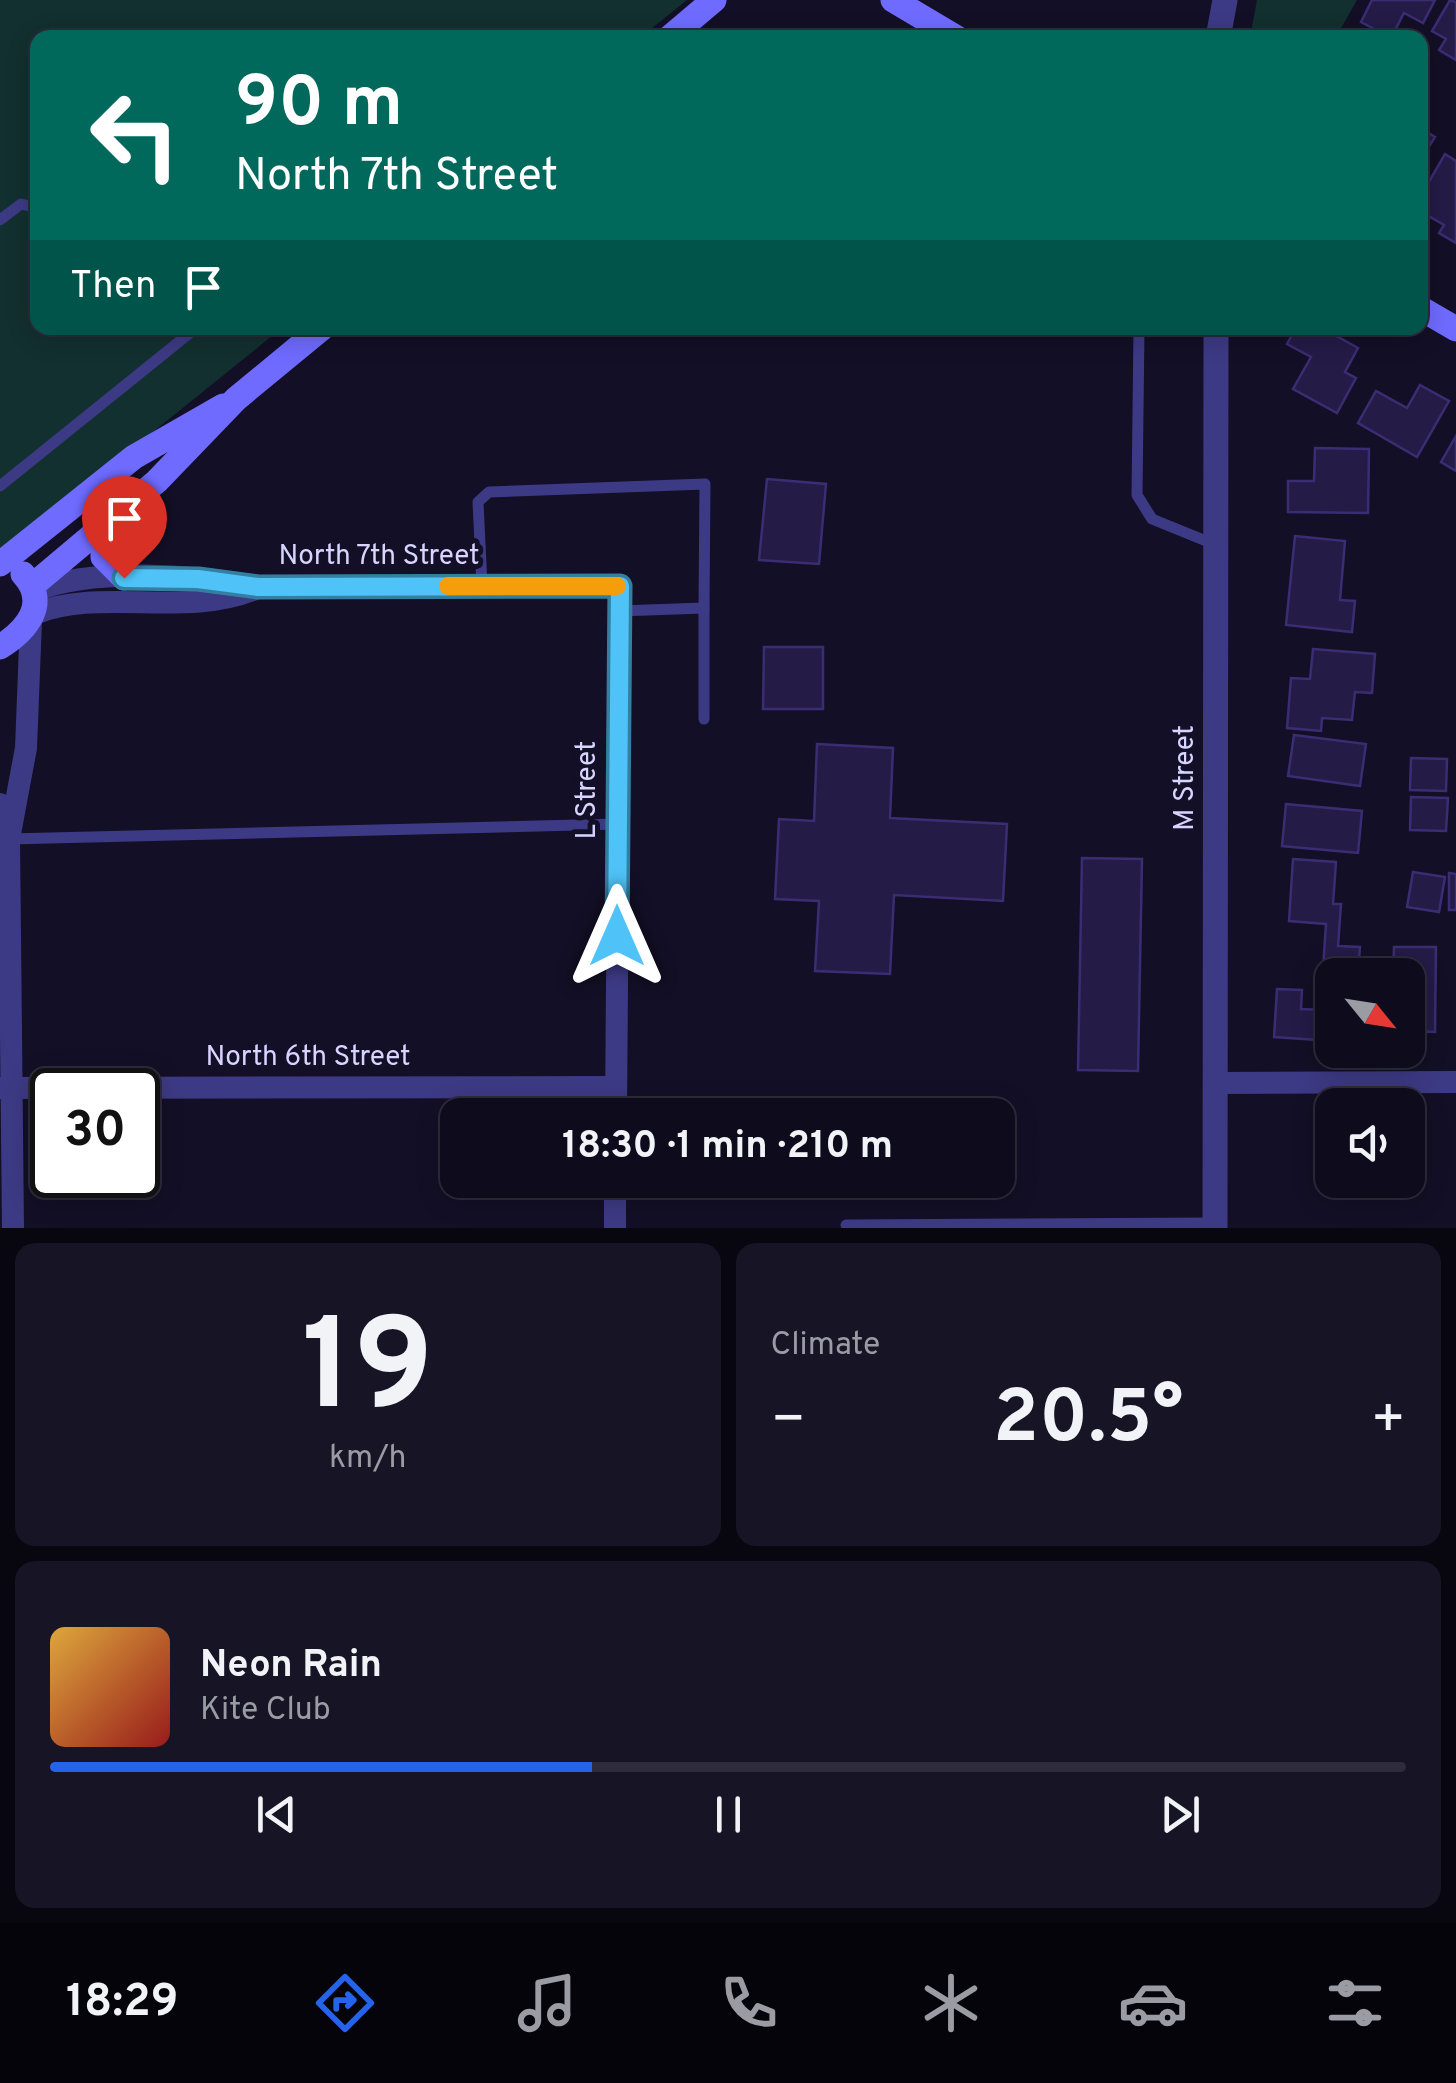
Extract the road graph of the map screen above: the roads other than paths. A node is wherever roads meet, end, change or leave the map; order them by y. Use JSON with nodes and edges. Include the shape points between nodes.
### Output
{"nodes":[{"id":1,"x":714,"y":0,"type":"edge"},
{"id":2,"x":893,"y":0,"type":"edge"},
{"id":3,"x":1224,"y":0,"type":"edge"},
{"id":4,"x":678,"y":30,"type":"edge"},
{"id":5,"x":944,"y":30,"type":"edge"},
{"id":6,"x":1219,"y":30,"type":"edge"},
{"id":7,"x":30,"y":206,"type":"edge"},
{"id":8,"x":0,"y":220,"type":"edge"},
{"id":9,"x":1428,"y":313,"type":"edge"},
{"id":10,"x":1456,"y":330,"type":"edge"},
{"id":11,"x":187,"y":335,"type":"edge"},
{"id":12,"x":304,"y":335,"type":"edge"},
{"id":13,"x":1138,"y":335,"type":"edge"},
{"id":14,"x":1216,"y":335,"type":"edge"},
{"id":15,"x":236,"y":399,"type":"junction"},
{"id":16,"x":0,"y":486,"type":"edge"},
{"id":17,"x":104,"y":525,"type":"junction"},
{"id":18,"x":1216,"y":545,"type":"junction"},
{"id":19,"x":0,"y":566,"type":"edge"},
{"id":20,"x":124,"y":578,"type":"junction"},
{"id":21,"x":482,"y":586,"type":"junction"},
{"id":22,"x":620,"y":586,"type":"joint"},
{"id":23,"x":258,"y":587,"type":"junction"},
{"id":24,"x":33,"y":603,"type":"junction"},
{"id":25,"x":704,"y":608,"type":"junction"},
{"id":26,"x":620,"y":611,"type":"junction"},
{"id":27,"x":0,"y":647,"type":"edge"},
{"id":28,"x":704,"y":718,"type":"dead end"},
{"id":29,"x":0,"y":804,"type":"edge"},
{"id":30,"x":618,"y":824,"type":"junction"},
{"id":31,"x":9,"y":839,"type":"junction"},
{"id":32,"x":1456,"y":1082,"type":"edge"},
{"id":33,"x":1217,"y":1083,"type":"junction"},
{"id":34,"x":616,"y":1087,"type":"junction"},
{"id":35,"x":7,"y":1088,"type":"edge"},
{"id":36,"x":616,"y":1098,"type":"edge"},
{"id":37,"x":615,"y":1198,"type":"edge"},
{"id":38,"x":846,"y":1225,"type":"dead end"},
{"id":39,"x":1216,"y":1226,"type":"edge"},
{"id":40,"x":13,"y":1228,"type":"edge"},
{"id":41,"x":615,"y":1228,"type":"edge"}],
"edges":[{"from":1,"to":4,"type":"main road"},
{"from":2,"to":5,"type":"main road"},
{"from":3,"to":6,"type":"street"},
{"from":7,"to":8,"type":"lane","via":[[21,204]]},
{"from":9,"to":10,"type":"main road"},
{"from":11,"to":16,"type":"lane"},
{"from":12,"to":15,"type":"main road"},
{"from":13,"to":18,"type":"lane","via":[[1137,495],[1152,519]]},
{"from":14,"to":18,"type":"street","name":"M Street"},
{"from":15,"to":17,"type":"main road"},
{"from":15,"to":19,"type":"main road","via":[[134,458]]},
{"from":17,"to":20,"type":"main road","via":[[102,557]]},
{"from":17,"to":24,"type":"main road"},
{"from":18,"to":33,"type":"street","name":"M Street"},
{"from":19,"to":24,"type":"main road","via":[[15,569]]},
{"from":20,"to":23,"type":"street","name":"North 7th Street"},
{"from":20,"to":24,"type":"street","name":"North 7th Street","via":[[64,580]]},
{"from":21,"to":22,"type":"street","name":"North 7th Street"},
{"from":21,"to":23,"type":"street","name":"North 7th Street"},
{"from":21,"to":25,"type":"lane","via":[[478,502],[489,492],[700,481],[706,490]]},
{"from":22,"to":26,"type":"street","name":"L Street"},
{"from":23,"to":24,"type":"street","name":"North 7th Street","via":[[214,600]]},
{"from":24,"to":27,"type":"main road"},
{"from":24,"to":31,"type":"street","via":[[25,764]]},
{"from":25,"to":26,"type":"lane"},
{"from":25,"to":28,"type":"lane"},
{"from":26,"to":30,"type":"street","name":"L Street"},
{"from":29,"to":31,"type":"street"},
{"from":30,"to":31,"type":"lane"},
{"from":30,"to":34,"type":"street","name":"L Street"},
{"from":31,"to":35,"type":"street"},
{"from":32,"to":33,"type":"street"},
{"from":33,"to":39,"type":"street","name":"M Street"},
{"from":34,"to":35,"type":"street","name":"North 6th Street"},
{"from":34,"to":36,"type":"street","name":"L Street"},
{"from":35,"to":40,"type":"street"},
{"from":37,"to":41,"type":"street"},
{"from":38,"to":39,"type":"lane"}]}
